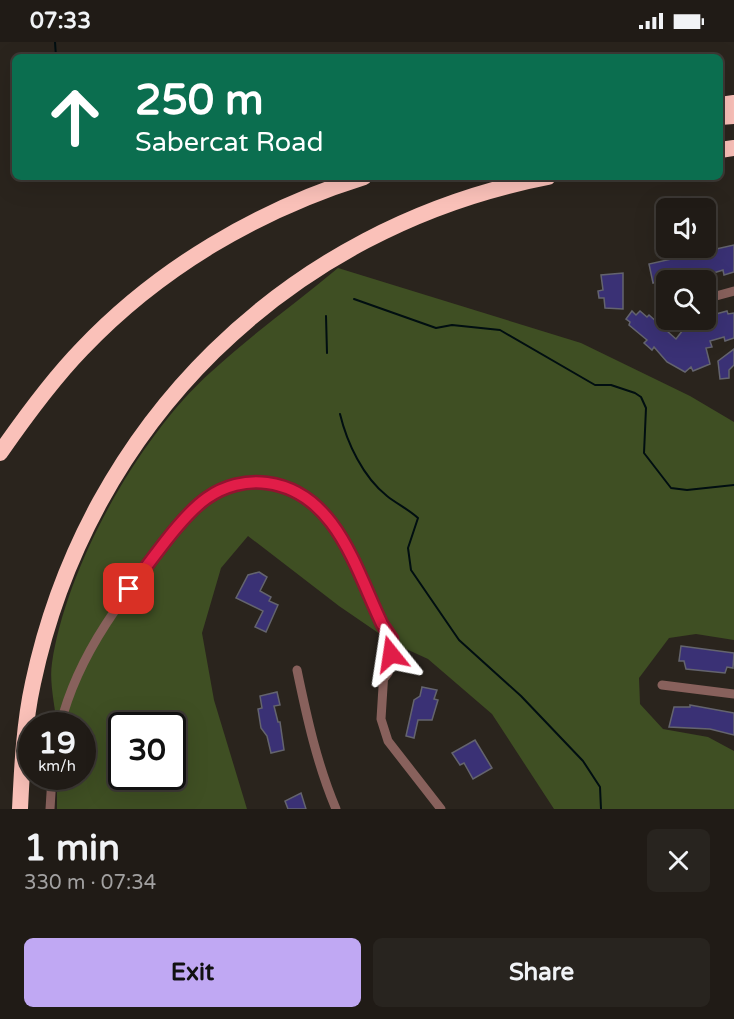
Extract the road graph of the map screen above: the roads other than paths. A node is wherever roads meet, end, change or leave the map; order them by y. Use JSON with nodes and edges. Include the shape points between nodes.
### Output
{"nodes":[{"id":1,"x":355,"y":180,"type":"edge"},
{"id":2,"x":536,"y":180,"type":"edge"},
{"id":3,"x":734,"y":291,"type":"edge"},
{"id":4,"x":716,"y":296,"type":"edge"},
{"id":5,"x":0,"y":453,"type":"edge"},
{"id":6,"x":297,"y":670,"type":"dead end"},
{"id":7,"x":663,"y":685,"type":"dead end"},
{"id":8,"x":734,"y":694,"type":"edge"},
{"id":9,"x":65,"y":712,"type":"edge"},
{"id":10,"x":51,"y":790,"type":"edge"},
{"id":11,"x":20,"y":809,"type":"edge"},
{"id":12,"x":50,"y":809,"type":"edge"},
{"id":13,"x":336,"y":809,"type":"edge"},
{"id":14,"x":441,"y":809,"type":"edge"}],
"edges":[{"from":1,"to":5,"type":"highway","via":[[262,216],[165,277],[123,309],[44,392]]},
{"from":2,"to":11,"type":"highway","via":[[470,196],[374,235],[284,291],[245,322],[176,391],[110,483],[57,597],[33,684],[25,730]]},
{"from":3,"to":4,"type":"street"},
{"from":6,"to":13,"type":"street","via":[[308,725]]},
{"from":7,"to":8,"type":"street"},
{"from":9,"to":14,"type":"street","via":[[94,639],[193,511],[221,490],[258,482],[296,490],[328,516],[391,637],[382,672],[385,677],[381,719],[388,741]]},
{"from":10,"to":12,"type":"street"}]}
